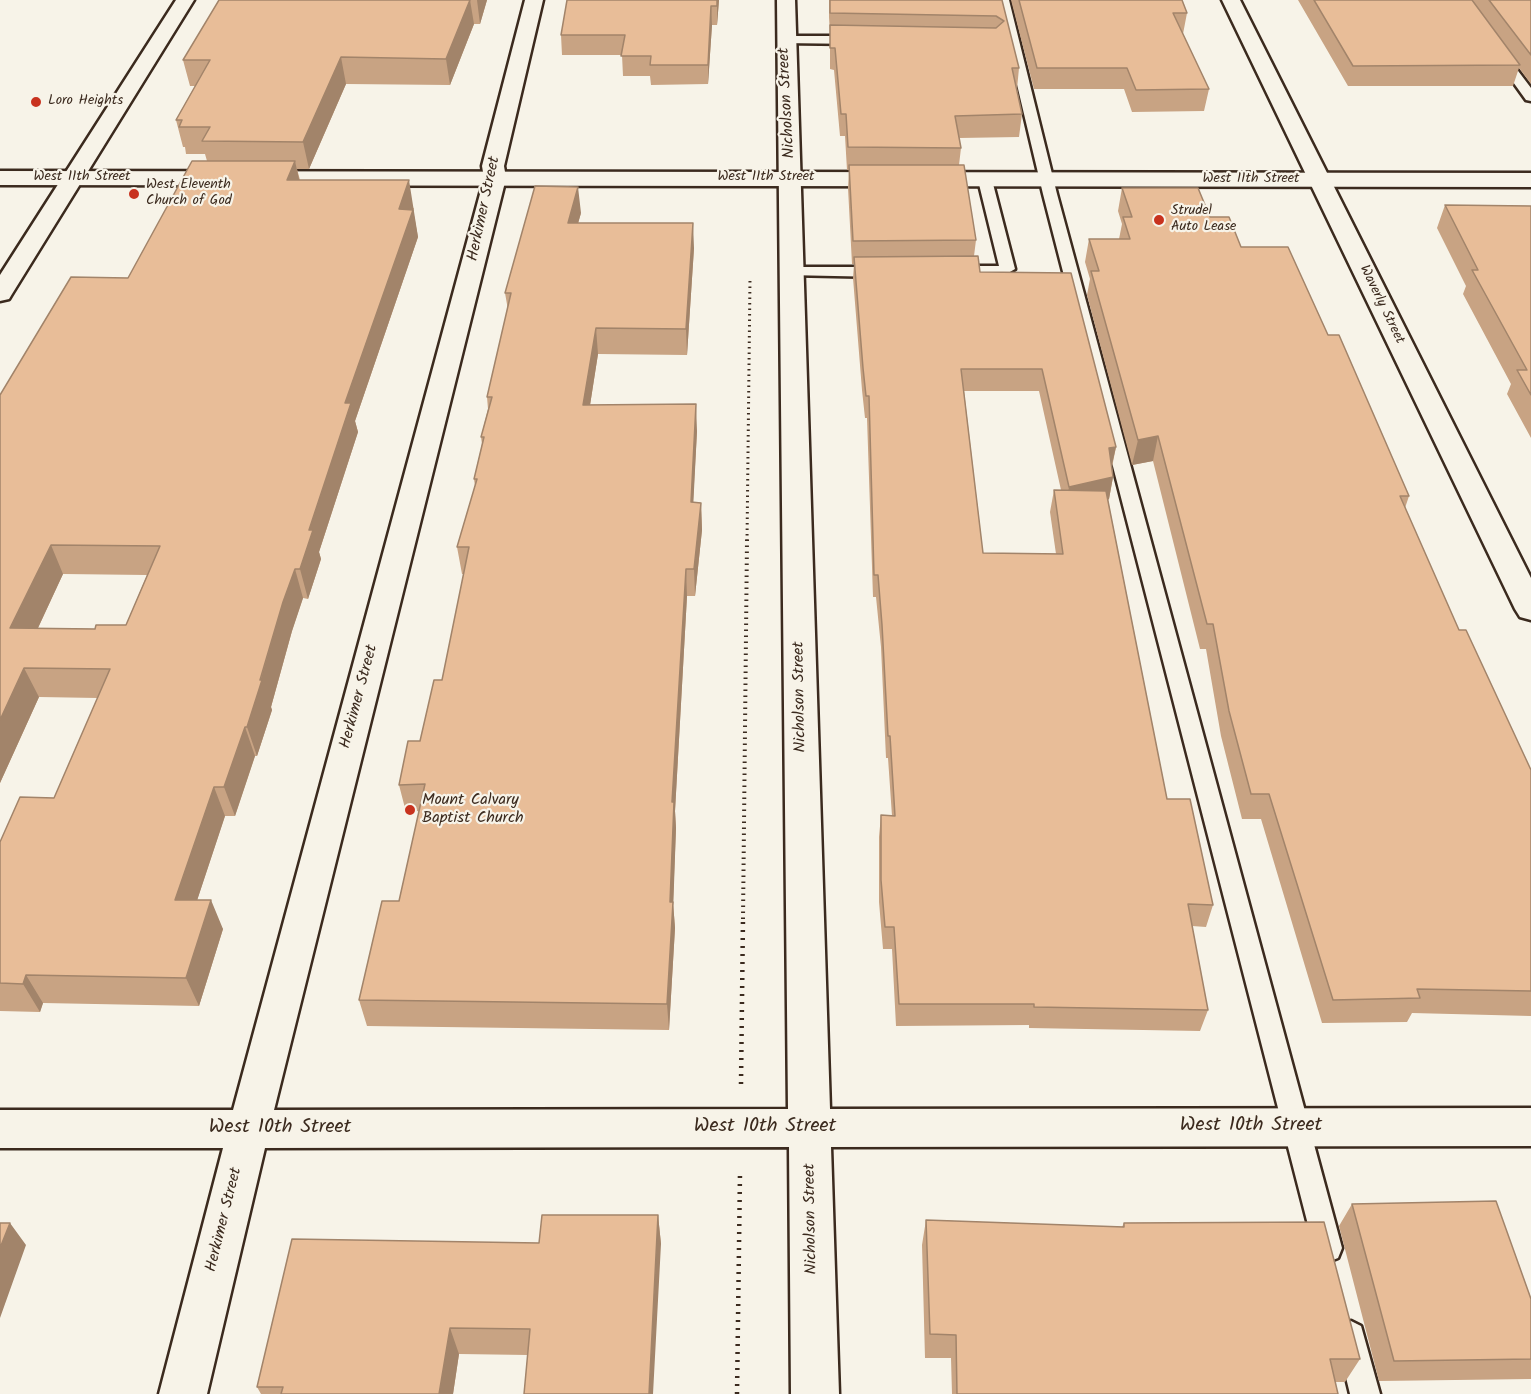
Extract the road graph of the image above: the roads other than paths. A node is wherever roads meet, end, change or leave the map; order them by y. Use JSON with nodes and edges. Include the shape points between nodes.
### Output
{"nodes":[{"id":1,"x":185,"y":0,"type":"edge"},
{"id":2,"x":534,"y":0,"type":"edge"},
{"id":3,"x":786,"y":0,"type":"edge"},
{"id":4,"x":1003,"y":0,"type":"edge"},
{"id":5,"x":1231,"y":0,"type":"edge"},
{"id":6,"x":785,"y":40,"type":"junction"},
{"id":7,"x":877,"y":42,"type":"edge"},
{"id":8,"x":1492,"y":44,"type":"edge"},
{"id":9,"x":1531,"y":97,"type":"edge"},
{"id":10,"x":0,"y":178,"type":"edge"},
{"id":11,"x":73,"y":178,"type":"junction"},
{"id":12,"x":495,"y":178,"type":"junction"},
{"id":13,"x":790,"y":178,"type":"junction"},
{"id":14,"x":985,"y":180,"type":"junction"},
{"id":15,"x":1047,"y":180,"type":"junction"},
{"id":16,"x":1320,"y":180,"type":"junction"},
{"id":17,"x":1531,"y":180,"type":"edge"},
{"id":18,"x":935,"y":271,"type":"edge"},
{"id":19,"x":792,"y":272,"type":"junction"},
{"id":20,"x":901,"y":272,"type":"edge"},
{"id":21,"x":0,"y":294,"type":"edge"},
{"id":22,"x":1531,"y":609,"type":"edge"},
{"id":23,"x":810,"y":1127,"type":"junction"},
{"id":24,"x":1297,"y":1127,"type":"junction"},
{"id":25,"x":1531,"y":1127,"type":"edge"},
{"id":26,"x":0,"y":1129,"type":"edge"},
{"id":27,"x":248,"y":1129,"type":"junction"},
{"id":28,"x":1333,"y":1266,"type":"edge"},
{"id":29,"x":1345,"y":1313,"type":"edge"},
{"id":30,"x":183,"y":1394,"type":"edge"},
{"id":31,"x":815,"y":1394,"type":"edge"},
{"id":32,"x":1365,"y":1394,"type":"edge"}],
"edges":[{"from":1,"to":11,"type":"street"},
{"from":2,"to":12,"type":"street","name":"Herkimer Street","via":[[493,166]]},
{"from":3,"to":6,"type":"street","name":"Nicholson Street"},
{"from":4,"to":15,"type":"lane"},
{"from":5,"to":16,"type":"street","name":"Waverly Street"},
{"from":6,"to":7,"type":"lane"},
{"from":6,"to":13,"type":"street","name":"Nicholson Street"},
{"from":8,"to":9,"type":"lane"},
{"from":10,"to":11,"type":"street","name":"West 11th Street"},
{"from":11,"to":12,"type":"street","name":"West 11th Street"},
{"from":11,"to":21,"type":"street"},
{"from":12,"to":13,"type":"street","name":"West 11th Street"},
{"from":12,"to":27,"type":"street","name":"Herkimer Street"},
{"from":13,"to":14,"type":"street","name":"West 11th Street"},
{"from":13,"to":19,"type":"street","name":"Nicholson Street"},
{"from":14,"to":15,"type":"street","name":"West 11th Street"},
{"from":14,"to":18,"type":"lane","via":[[1007,269]]},
{"from":15,"to":16,"type":"street","name":"West 11th Street"},
{"from":15,"to":24,"type":"lane"},
{"from":16,"to":17,"type":"street","name":"West 11th Street"},
{"from":16,"to":22,"type":"street","name":"Waverly Street"},
{"from":19,"to":20,"type":"lane"},
{"from":19,"to":23,"type":"street","name":"Nicholson Street"},
{"from":23,"to":24,"type":"street","name":"West 10th Street"},
{"from":23,"to":27,"type":"street","name":"West 10th Street"},
{"from":23,"to":31,"type":"street","name":"Nicholson Street"},
{"from":24,"to":25,"type":"street","name":"West 10th Street"},
{"from":24,"to":28,"type":"lane"},
{"from":26,"to":27,"type":"street","name":"West 10th Street"},
{"from":27,"to":30,"type":"street","name":"Herkimer Street"},
{"from":29,"to":32,"type":"lane"}]}
